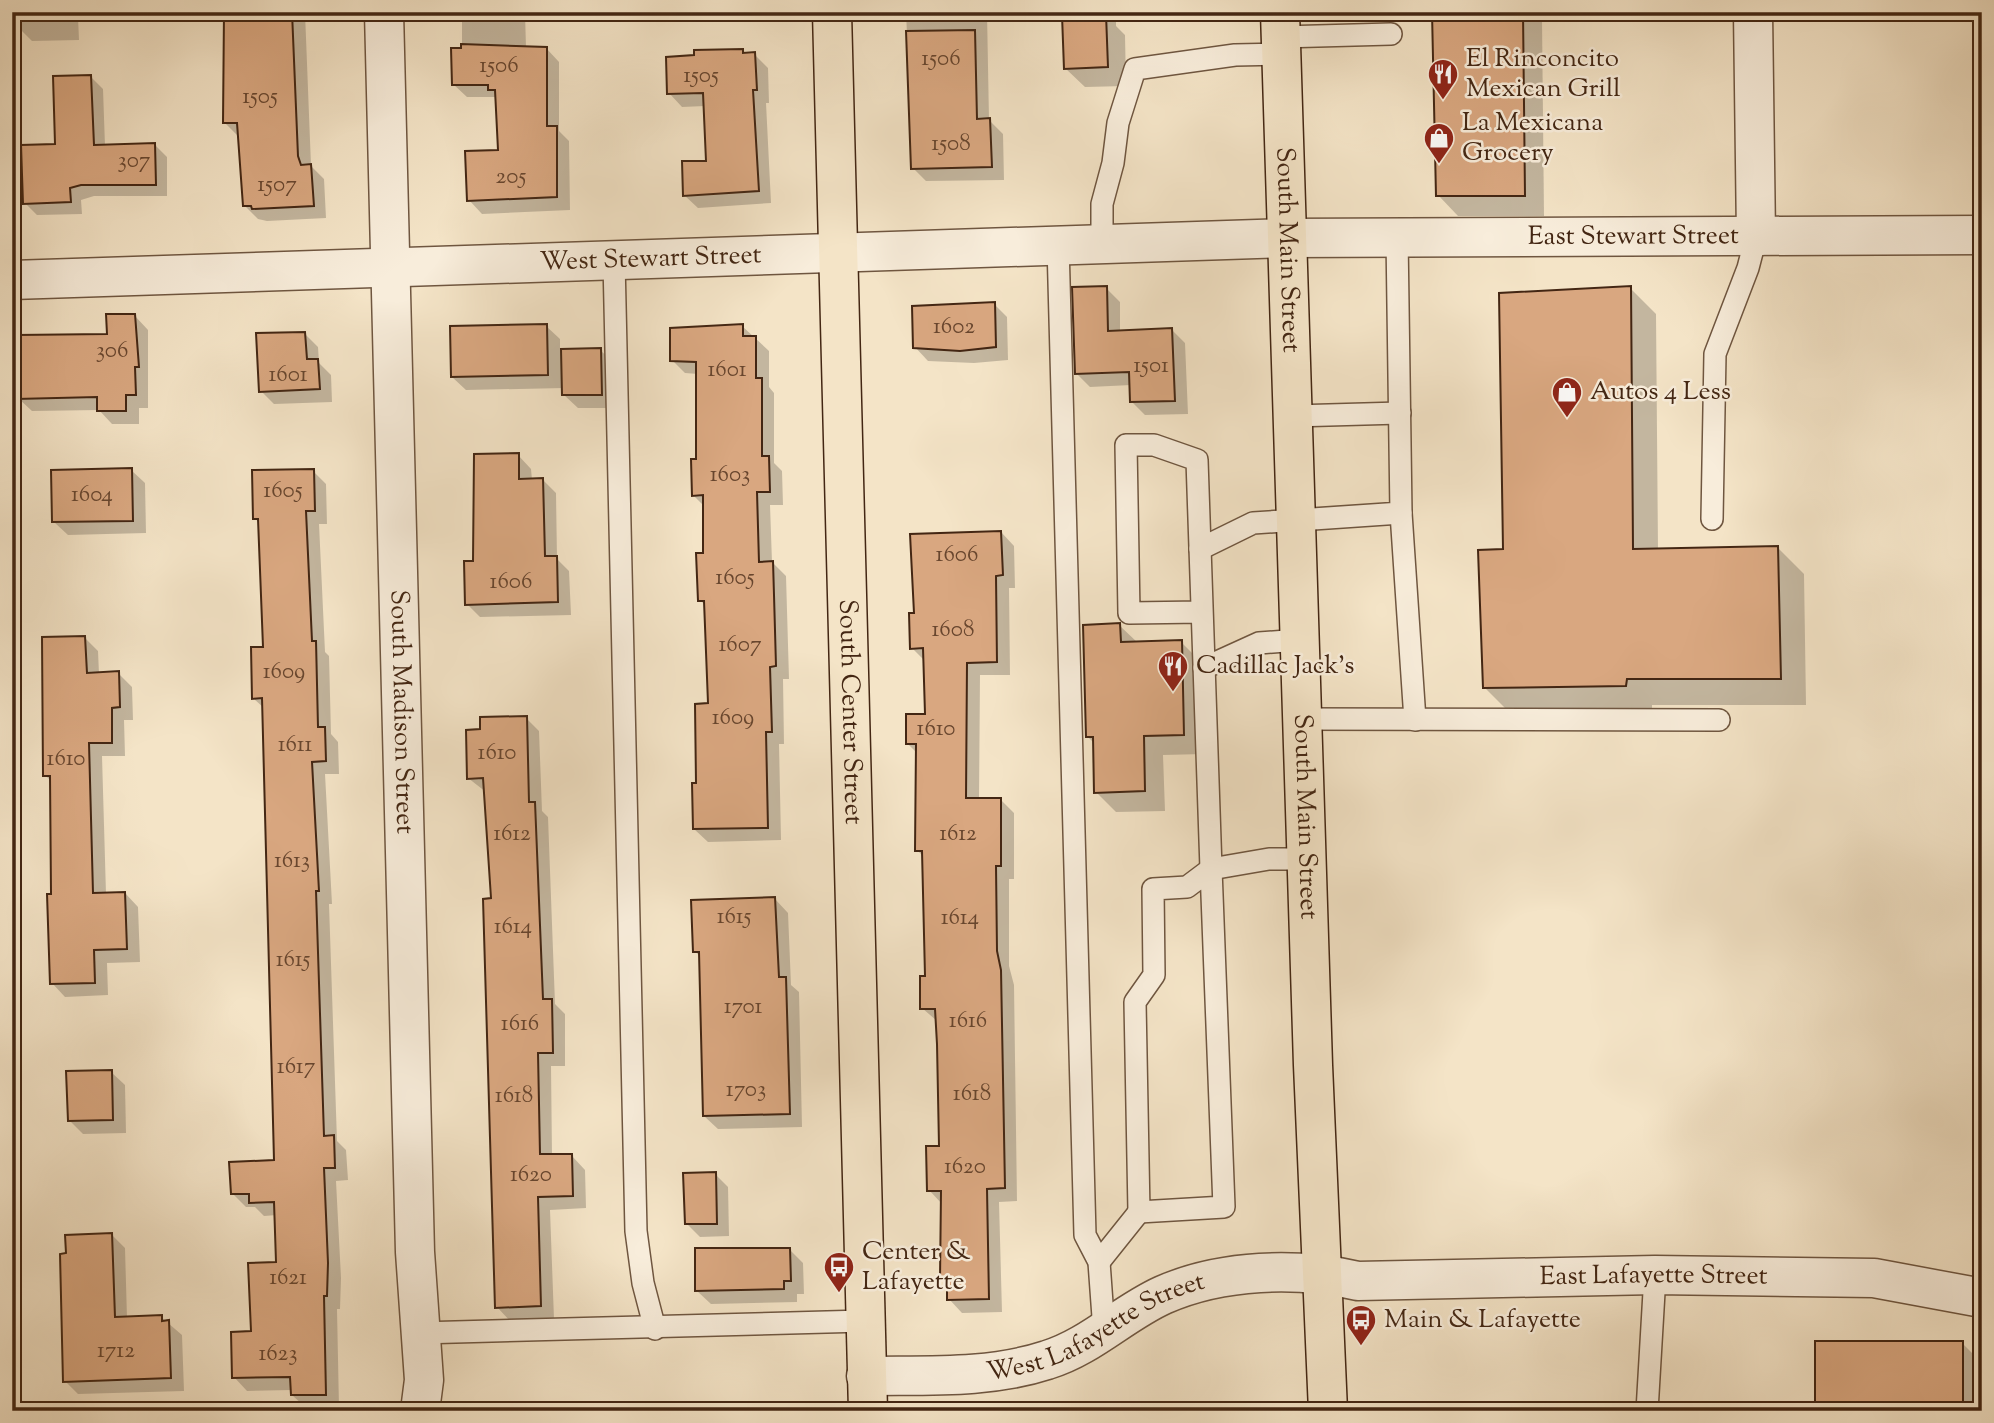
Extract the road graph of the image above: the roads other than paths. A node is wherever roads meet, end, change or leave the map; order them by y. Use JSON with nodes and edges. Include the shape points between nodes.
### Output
{"nodes":[{"id":1,"x":384,"y":12,"type":"edge"},
{"id":2,"x":832,"y":12,"type":"edge"},
{"id":3,"x":1753,"y":12,"type":"edge"},
{"id":4,"x":1281,"y":34,"type":"edge"},
{"id":5,"x":1391,"y":34,"type":"dead end"},
{"id":6,"x":1982,"y":235,"type":"edge"},
{"id":7,"x":1397,"y":237,"type":"junction"},
{"id":8,"x":1756,"y":237,"type":"junction"},
{"id":9,"x":1287,"y":238,"type":"junction"},
{"id":10,"x":1102,"y":243,"type":"junction"},
{"id":11,"x":1058,"y":245,"type":"junction"},
{"id":12,"x":837,"y":252,"type":"junction"},
{"id":13,"x":614,"y":261,"type":"junction"},
{"id":14,"x":393,"y":267,"type":"junction"},
{"id":15,"x":12,"y":280,"type":"edge"},
{"id":16,"x":1400,"y":414,"type":"junction"},
{"id":17,"x":1293,"y":416,"type":"junction"},
{"id":18,"x":1401,"y":513,"type":"junction"},
{"id":19,"x":1296,"y":519,"type":"junction"},
{"id":20,"x":1712,"y":519,"type":"dead end"},
{"id":21,"x":1200,"y":549,"type":"junction"},
{"id":22,"x":1202,"y":612,"type":"junction"},
{"id":23,"x":1299,"y":640,"type":"junction"},
{"id":24,"x":1204,"y":668,"type":"junction"},
{"id":25,"x":1302,"y":719,"type":"junction"},
{"id":26,"x":1415,"y":720,"type":"junction"},
{"id":27,"x":1719,"y":720,"type":"dead end"},
{"id":28,"x":1307,"y":859,"type":"junction"},
{"id":29,"x":1210,"y":869,"type":"junction"},
{"id":30,"x":1139,"y":1212,"type":"junction"},
{"id":31,"x":1099,"y":1262,"type":"junction"},
{"id":32,"x":1323,"y":1273,"type":"junction"},
{"id":33,"x":1655,"y":1275,"type":"junction"},
{"id":34,"x":1982,"y":1297,"type":"edge"},
{"id":35,"x":864,"y":1321,"type":"junction"},
{"id":36,"x":654,"y":1329,"type":"junction"},
{"id":37,"x":1104,"y":1331,"type":"junction"},
{"id":38,"x":419,"y":1333,"type":"junction"},
{"id":39,"x":867,"y":1393,"type":"edge"},
{"id":40,"x":420,"y":1411,"type":"edge"},
{"id":41,"x":1328,"y":1411,"type":"edge"},
{"id":42,"x":1647,"y":1411,"type":"edge"}],
"edges":[{"from":1,"to":14,"type":"street","name":"South Madison Street"},
{"from":2,"to":12,"type":"main road","name":"South Center Street"},
{"from":3,"to":8,"type":"street"},
{"from":4,"to":5,"type":"lane"},
{"from":4,"to":9,"type":"main road","name":"South Main Street"},
{"from":4,"to":10,"type":"lane","via":[[1235,55],[1135,69],[1118,123],[1114,163],[1102,204]]},
{"from":6,"to":8,"type":"street","name":"East Stewart Street"},
{"from":7,"to":8,"type":"street","name":"East Stewart Street"},
{"from":7,"to":9,"type":"street","name":"East Stewart Street"},
{"from":7,"to":16,"type":"lane"},
{"from":8,"to":20,"type":"lane","via":[[1715,354]]},
{"from":9,"to":10,"type":"street","name":"West Stewart Street"},
{"from":9,"to":17,"type":"main road","name":"South Main Street"},
{"from":10,"to":11,"type":"street","name":"West Stewart Street"},
{"from":11,"to":12,"type":"street","name":"West Stewart Street"},
{"from":11,"to":31,"type":"lane","via":[[1085,1235]]},
{"from":12,"to":13,"type":"street","name":"West Stewart Street"},
{"from":12,"to":35,"type":"main road","name":"South Center Street"},
{"from":13,"to":14,"type":"street","name":"West Stewart Street"},
{"from":13,"to":36,"type":"lane","via":[[636,1231]]},
{"from":14,"to":15,"type":"street","name":"West Stewart Street"},
{"from":14,"to":38,"type":"street","name":"South Madison Street"},
{"from":16,"to":17,"type":"lane"},
{"from":16,"to":18,"type":"lane"},
{"from":17,"to":19,"type":"main road","name":"South Main Street"},
{"from":18,"to":19,"type":"lane"},
{"from":18,"to":26,"type":"lane"},
{"from":19,"to":21,"type":"lane","via":[[1253,523]]},
{"from":19,"to":23,"type":"main road","name":"South Main Street"},
{"from":21,"to":22,"type":"lane"},
{"from":21,"to":22,"type":"lane","via":[[1197,460],[1154,445],[1126,445],[1129,613]]},
{"from":22,"to":24,"type":"lane"},
{"from":23,"to":24,"type":"lane","via":[[1259,643]]},
{"from":23,"to":25,"type":"main road","name":"South Main Street"},
{"from":24,"to":29,"type":"lane"},
{"from":25,"to":26,"type":"lane"},
{"from":25,"to":28,"type":"main road","name":"South Main Street"},
{"from":26,"to":27,"type":"lane"},
{"from":28,"to":29,"type":"lane","via":[[1269,859]]},
{"from":28,"to":32,"type":"main road","name":"South Main Street"},
{"from":29,"to":30,"type":"lane","via":[[1187,887],[1153,888],[1154,975],[1135,1002]]},
{"from":29,"to":30,"type":"lane","via":[[1224,1207]]},
{"from":30,"to":31,"type":"lane"},
{"from":31,"to":37,"type":"lane"},
{"from":32,"to":33,"type":"street","name":"East Lafayette Street","via":[[1358,1281]]},
{"from":32,"to":37,"type":"street","name":"West Lafayette Street","via":[[1219,1278],[1163,1295]]},
{"from":32,"to":41,"type":"main road","name":"South Main Street"},
{"from":33,"to":34,"type":"street","name":"East Lafayette Street","via":[[1874,1278]]},
{"from":33,"to":42,"type":"lane"},
{"from":35,"to":36,"type":"lane"},
{"from":35,"to":39,"type":"main road","name":"South Center Street"},
{"from":36,"to":38,"type":"lane"},
{"from":37,"to":39,"type":"street","name":"West Lafayette Street","via":[[1051,1359]]},
{"from":38,"to":40,"type":"street","name":"South Madison Street","via":[[424,1380]]}]}
